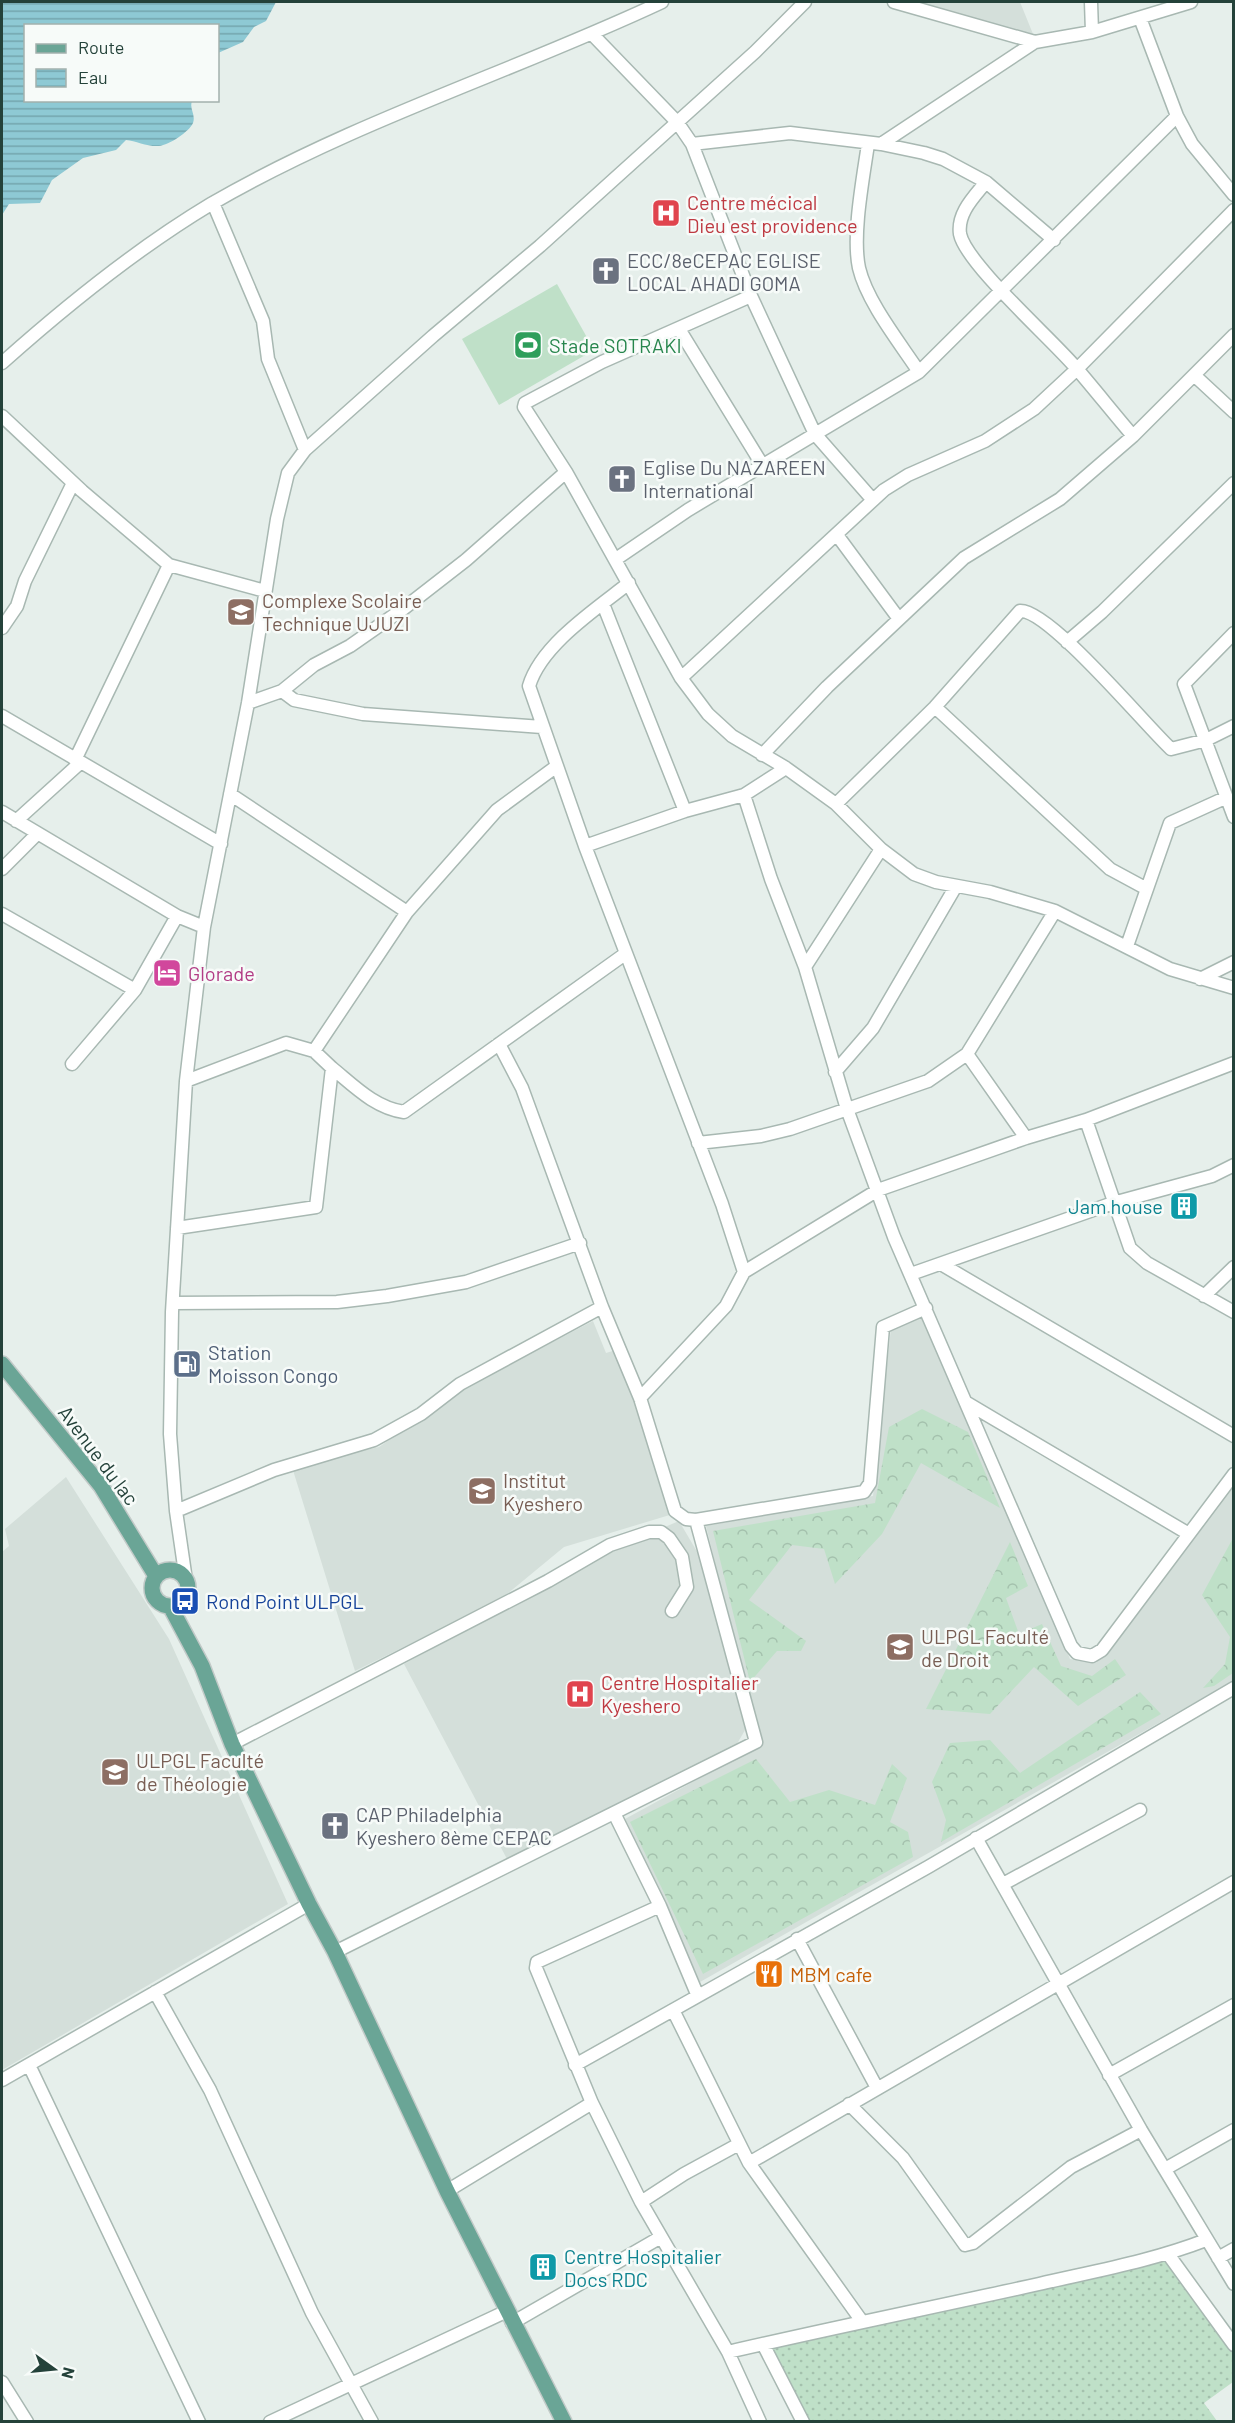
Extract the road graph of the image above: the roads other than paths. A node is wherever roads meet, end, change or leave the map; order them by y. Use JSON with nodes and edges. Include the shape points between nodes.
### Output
{"nodes":[{"id":1,"x":662,"y":2,"type":"edge"},
{"id":2,"x":806,"y":2,"type":"edge"},
{"id":3,"x":894,"y":2,"type":"edge"},
{"id":4,"x":1091,"y":2,"type":"edge"},
{"id":5,"x":1191,"y":2,"type":"edge"},
{"id":6,"x":1140,"y":18,"type":"junction"},
{"id":7,"x":1092,"y":32,"type":"junction"},
{"id":8,"x":592,"y":34,"type":"junction"},
{"id":9,"x":1035,"y":42,"type":"junction"},
{"id":10,"x":1177,"y":116,"type":"junction"},
{"id":11,"x":677,"y":122,"type":"junction"},
{"id":12,"x":692,"y":144,"type":"junction"},
{"id":13,"x":868,"y":144,"type":"junction"},
{"id":14,"x":881,"y":144,"type":"junction"},
{"id":15,"x":986,"y":182,"type":"junction"},
{"id":16,"x":1233,"y":195,"type":"edge"},
{"id":17,"x":213,"y":203,"type":"junction"},
{"id":18,"x":1233,"y":210,"type":"edge"},
{"id":19,"x":1054,"y":240,"type":"junction"},
{"id":20,"x":1002,"y":291,"type":"junction"},
{"id":21,"x":751,"y":296,"type":"junction"},
{"id":22,"x":678,"y":329,"type":"junction"},
{"id":23,"x":1233,"y":335,"type":"edge"},
{"id":24,"x":2,"y":363,"type":"edge"},
{"id":25,"x":1077,"y":369,"type":"junction"},
{"id":26,"x":920,"y":372,"type":"junction"},
{"id":27,"x":1194,"y":375,"type":"junction"},
{"id":28,"x":1233,"y":412,"type":"edge"},
{"id":29,"x":2,"y":416,"type":"edge"},
{"id":30,"x":815,"y":434,"type":"junction"},
{"id":31,"x":1133,"y":436,"type":"junction"},
{"id":32,"x":305,"y":450,"type":"junction"},
{"id":33,"x":763,"y":466,"type":"junction"},
{"id":34,"x":566,"y":472,"type":"junction"},
{"id":35,"x":73,"y":483,"type":"junction"},
{"id":36,"x":1233,"y":483,"type":"edge"},
{"id":37,"x":872,"y":499,"type":"junction"},
{"id":38,"x":837,"y":535,"type":"junction"},
{"id":39,"x":615,"y":559,"type":"junction"},
{"id":40,"x":169,"y":565,"type":"junction"},
{"id":41,"x":629,"y":583,"type":"junction"},
{"id":42,"x":265,"y":591,"type":"junction"},
{"id":43,"x":603,"y":604,"type":"junction"},
{"id":44,"x":899,"y":619,"type":"junction"},
{"id":45,"x":2,"y":628,"type":"edge"},
{"id":46,"x":1233,"y":633,"type":"edge"},
{"id":47,"x":1067,"y":642,"type":"junction"},
{"id":48,"x":681,"y":678,"type":"junction"},
{"id":49,"x":282,"y":691,"type":"junction"},
{"id":50,"x":248,"y":703,"type":"junction"},
{"id":51,"x":935,"y":707,"type":"junction"},
{"id":52,"x":2,"y":716,"type":"edge"},
{"id":53,"x":1233,"y":726,"type":"edge"},
{"id":54,"x":542,"y":727,"type":"junction"},
{"id":55,"x":1206,"y":740,"type":"junction"},
{"id":56,"x":762,"y":755,"type":"junction"},
{"id":57,"x":78,"y":762,"type":"junction"},
{"id":58,"x":557,"y":766,"type":"junction"},
{"id":59,"x":786,"y":768,"type":"junction"},
{"id":60,"x":230,"y":794,"type":"junction"},
{"id":61,"x":744,"y":795,"type":"junction"},
{"id":62,"x":1225,"y":798,"type":"junction"},
{"id":63,"x":836,"y":804,"type":"junction"},
{"id":64,"x":685,"y":811,"type":"junction"},
{"id":65,"x":2,"y":812,"type":"edge"},
{"id":66,"x":1233,"y":817,"type":"edge"},
{"id":67,"x":16,"y":821,"type":"junction"},
{"id":68,"x":38,"y":834,"type":"junction"},
{"id":69,"x":221,"y":844,"type":"junction"},
{"id":70,"x":585,"y":846,"type":"junction"},
{"id":71,"x":881,"y":849,"type":"junction"},
{"id":72,"x":2,"y":868,"type":"edge"},
{"id":73,"x":956,"y":886,"type":"junction"},
{"id":74,"x":1147,"y":889,"type":"junction"},
{"id":75,"x":1055,"y":911,"type":"junction"},
{"id":76,"x":407,"y":912,"type":"junction"},
{"id":77,"x":2,"y":914,"type":"edge"},
{"id":78,"x":177,"y":916,"type":"junction"},
{"id":79,"x":204,"y":927,"type":"junction"},
{"id":80,"x":1127,"y":946,"type":"junction"},
{"id":81,"x":625,"y":954,"type":"junction"},
{"id":82,"x":1233,"y":962,"type":"edge"},
{"id":83,"x":805,"y":967,"type":"junction"},
{"id":84,"x":1200,"y":979,"type":"junction"},
{"id":85,"x":1233,"y":988,"type":"edge"},
{"id":86,"x":135,"y":990,"type":"junction"},
{"id":87,"x":499,"y":1044,"type":"junction"},
{"id":88,"x":314,"y":1051,"type":"junction"},
{"id":89,"x":967,"y":1054,"type":"junction"},
{"id":90,"x":1233,"y":1063,"type":"edge"},
{"id":91,"x":72,"y":1064,"type":"dead end"},
{"id":92,"x":332,"y":1068,"type":"junction"},
{"id":93,"x":835,"y":1072,"type":"junction"},
{"id":94,"x":186,"y":1081,"type":"junction"},
{"id":95,"x":847,"y":1110,"type":"junction"},
{"id":96,"x":1086,"y":1120,"type":"junction"},
{"id":97,"x":1026,"y":1138,"type":"junction"},
{"id":98,"x":698,"y":1143,"type":"junction"},
{"id":99,"x":1233,"y":1165,"type":"edge"},
{"id":100,"x":878,"y":1190,"type":"junction"},
{"id":101,"x":1113,"y":1203,"type":"junction"},
{"id":102,"x":177,"y":1228,"type":"junction"},
{"id":103,"x":579,"y":1243,"type":"junction"},
{"id":104,"x":941,"y":1264,"type":"junction"},
{"id":105,"x":1233,"y":1267,"type":"edge"},
{"id":106,"x":744,"y":1272,"type":"junction"},
{"id":107,"x":911,"y":1274,"type":"junction"},
{"id":108,"x":1204,"y":1296,"type":"junction"},
{"id":109,"x":173,"y":1303,"type":"junction"},
{"id":110,"x":602,"y":1307,"type":"junction"},
{"id":111,"x":926,"y":1308,"type":"junction"},
{"id":112,"x":1233,"y":1312,"type":"edge"},
{"id":113,"x":2,"y":1364,"type":"edge"},
{"id":114,"x":640,"y":1398,"type":"junction"},
{"id":115,"x":967,"y":1403,"type":"junction"},
{"id":116,"x":1233,"y":1436,"type":"edge"},
{"id":117,"x":1233,"y":1474,"type":"edge"},
{"id":118,"x":176,"y":1511,"type":"junction"},
{"id":119,"x":696,"y":1520,"type":"junction"},
{"id":120,"x":1189,"y":1534,"type":"junction"},
{"id":121,"x":156,"y":1576,"type":"junction"},
{"id":122,"x":186,"y":1580,"type":"junction"},
{"id":123,"x":170,"y":1606,"type":"junction"},
{"id":124,"x":672,"y":1611,"type":"dead end"},
{"id":125,"x":1233,"y":1688,"type":"edge"},
{"id":126,"x":232,"y":1744,"type":"junction"},
{"id":127,"x":1140,"y":1810,"type":"dead end"},
{"id":128,"x":614,"y":1813,"type":"junction"},
{"id":129,"x":976,"y":1838,"type":"junction"},
{"id":130,"x":1003,"y":1884,"type":"junction"},
{"id":131,"x":1232,"y":1887,"type":"edge"},
{"id":132,"x":309,"y":1904,"type":"junction"},
{"id":133,"x":660,"y":1906,"type":"junction"},
{"id":134,"x":797,"y":1939,"type":"junction"},
{"id":135,"x":335,"y":1952,"type":"junction"},
{"id":136,"x":1059,"y":1984,"type":"junction"},
{"id":137,"x":155,"y":1992,"type":"junction"},
{"id":138,"x":697,"y":1994,"type":"junction"},
{"id":139,"x":1233,"y":2006,"type":"edge"},
{"id":140,"x":673,"y":2010,"type":"junction"},
{"id":141,"x":29,"y":2065,"type":"junction"},
{"id":142,"x":575,"y":2065,"type":"junction"},
{"id":143,"x":1109,"y":2075,"type":"junction"},
{"id":144,"x":2,"y":2080,"type":"edge"},
{"id":145,"x":877,"y":2088,"type":"junction"},
{"id":146,"x":592,"y":2103,"type":"junction"},
{"id":147,"x":849,"y":2104,"type":"junction"},
{"id":148,"x":1141,"y":2130,"type":"junction"},
{"id":149,"x":1233,"y":2130,"type":"edge"},
{"id":150,"x":739,"y":2144,"type":"junction"},
{"id":151,"x":748,"y":2163,"type":"junction"},
{"id":152,"x":1165,"y":2169,"type":"junction"},
{"id":153,"x":447,"y":2191,"type":"junction"},
{"id":154,"x":641,"y":2202,"type":"junction"},
{"id":155,"x":661,"y":2237,"type":"junction"},
{"id":156,"x":1206,"y":2240,"type":"junction"},
{"id":157,"x":1233,"y":2249,"type":"edge"},
{"id":158,"x":1168,"y":2254,"type":"junction"},
{"id":159,"x":1218,"y":2258,"type":"junction"},
{"id":160,"x":1233,"y":2284,"type":"edge"},
{"id":161,"x":510,"y":2317,"type":"junction"},
{"id":162,"x":861,"y":2320,"type":"junction"},
{"id":163,"x":763,"y":2344,"type":"junction"},
{"id":164,"x":1233,"y":2345,"type":"edge"},
{"id":165,"x":728,"y":2352,"type":"junction"},
{"id":166,"x":2,"y":2382,"type":"edge"},
{"id":167,"x":351,"y":2382,"type":"junction"},
{"id":168,"x":275,"y":2420,"type":"edge"},
{"id":169,"x":27,"y":2421,"type":"edge"},
{"id":170,"x":199,"y":2421,"type":"edge"},
{"id":171,"x":372,"y":2421,"type":"edge"},
{"id":172,"x":564,"y":2421,"type":"edge"},
{"id":173,"x":760,"y":2421,"type":"edge"},
{"id":174,"x":803,"y":2421,"type":"edge"}],
"edges":[{"from":1,"to":8,"type":"street"},
{"from":2,"to":11,"type":"street"},
{"from":3,"to":9,"type":"street"},
{"from":4,"to":7,"type":"street"},
{"from":5,"to":6,"type":"street"},
{"from":6,"to":7,"type":"street"},
{"from":6,"to":10,"type":"street"},
{"from":7,"to":9,"type":"street"},
{"from":8,"to":11,"type":"street"},
{"from":8,"to":17,"type":"street","via":[[361,128]]},
{"from":9,"to":14,"type":"street"},
{"from":10,"to":16,"type":"street","via":[[1192,144]]},
{"from":10,"to":19,"type":"street"},
{"from":11,"to":12,"type":"street"},
{"from":11,"to":32,"type":"street"},
{"from":12,"to":13,"type":"street","via":[[790,133]]},
{"from":12,"to":21,"type":"street"},
{"from":13,"to":14,"type":"street"},
{"from":13,"to":26,"type":"street","via":[[860,201],[859,268],[867,291]]},
{"from":14,"to":15,"type":"street","via":[[933,156]]},
{"from":15,"to":19,"type":"street"},
{"from":15,"to":20,"type":"street","via":[[964,209],[961,235]]},
{"from":17,"to":24,"type":"street","via":[[102,279]]},
{"from":17,"to":32,"type":"street","via":[[263,321],[268,359]]},
{"from":18,"to":25,"type":"street"},
{"from":19,"to":20,"type":"street"},
{"from":20,"to":25,"type":"street"},
{"from":20,"to":26,"type":"street"},
{"from":21,"to":22,"type":"street"},
{"from":21,"to":30,"type":"street"},
{"from":22,"to":33,"type":"street"},
{"from":22,"to":34,"type":"street","via":[[527,399],[524,407]]},
{"from":23,"to":27,"type":"street"},
{"from":25,"to":31,"type":"street"},
{"from":25,"to":37,"type":"street","via":[[1034,409],[1001,432],[908,475]]},
{"from":26,"to":30,"type":"street"},
{"from":27,"to":28,"type":"street"},
{"from":27,"to":31,"type":"street"},
{"from":29,"to":35,"type":"street"},
{"from":30,"to":33,"type":"street"},
{"from":30,"to":37,"type":"street"},
{"from":31,"to":44,"type":"street","via":[[1053,505],[976,548]]},
{"from":32,"to":42,"type":"street","via":[[284,483]]},
{"from":33,"to":39,"type":"street"},
{"from":34,"to":39,"type":"street"},
{"from":34,"to":49,"type":"street","via":[[430,588],[350,646],[314,665]]},
{"from":35,"to":40,"type":"street"},
{"from":35,"to":45,"type":"street","via":[[25,581],[17,606]]},
{"from":36,"to":47,"type":"street"},
{"from":37,"to":38,"type":"street"},
{"from":38,"to":44,"type":"street"},
{"from":38,"to":48,"type":"street"},
{"from":39,"to":41,"type":"street"},
{"from":40,"to":42,"type":"street"},
{"from":40,"to":57,"type":"street"},
{"from":41,"to":43,"type":"street"},
{"from":41,"to":48,"type":"street"},
{"from":42,"to":50,"type":"street"},
{"from":43,"to":54,"type":"street","via":[[567,633],[531,677],[530,693]]},
{"from":43,"to":64,"type":"street"},
{"from":44,"to":56,"type":"street"},
{"from":46,"to":55,"type":"street","via":[[1184,684]]},
{"from":47,"to":51,"type":"street","via":[[1029,612],[1020,611]]},
{"from":47,"to":55,"type":"street","via":[[1172,748]]},
{"from":48,"to":56,"type":"street","via":[[708,714],[732,736]]},
{"from":49,"to":50,"type":"street"},
{"from":49,"to":54,"type":"street","via":[[294,700],[363,714]]},
{"from":50,"to":60,"type":"street"},
{"from":51,"to":63,"type":"street"},
{"from":51,"to":74,"type":"street","via":[[1110,868]]},
{"from":52,"to":57,"type":"street"},
{"from":53,"to":55,"type":"street"},
{"from":54,"to":58,"type":"street"},
{"from":55,"to":62,"type":"street"},
{"from":56,"to":59,"type":"street"},
{"from":57,"to":67,"type":"street"},
{"from":57,"to":69,"type":"street"},
{"from":58,"to":70,"type":"street"},
{"from":58,"to":76,"type":"street","via":[[496,810]]},
{"from":59,"to":61,"type":"street"},
{"from":59,"to":63,"type":"street"},
{"from":60,"to":69,"type":"street"},
{"from":60,"to":76,"type":"street"},
{"from":61,"to":64,"type":"street"},
{"from":61,"to":83,"type":"street"},
{"from":62,"to":66,"type":"street"},
{"from":62,"to":74,"type":"street","via":[[1170,824]]},
{"from":63,"to":71,"type":"street"},
{"from":64,"to":70,"type":"street"},
{"from":65,"to":67,"type":"street"},
{"from":67,"to":68,"type":"street"},
{"from":68,"to":72,"type":"street"},
{"from":68,"to":78,"type":"street"},
{"from":69,"to":79,"type":"street"},
{"from":70,"to":81,"type":"street"},
{"from":71,"to":73,"type":"street","via":[[914,874]]},
{"from":71,"to":83,"type":"street"},
{"from":73,"to":75,"type":"street"},
{"from":73,"to":93,"type":"street","via":[[873,1028]]},
{"from":74,"to":80,"type":"street"},
{"from":75,"to":80,"type":"street"},
{"from":75,"to":89,"type":"street"},
{"from":76,"to":88,"type":"street"},
{"from":77,"to":86,"type":"street"},
{"from":78,"to":79,"type":"street"},
{"from":78,"to":86,"type":"street"},
{"from":79,"to":94,"type":"street"},
{"from":80,"to":84,"type":"street","via":[[1170,969]]},
{"from":81,"to":87,"type":"street"},
{"from":81,"to":98,"type":"street"},
{"from":82,"to":84,"type":"street"},
{"from":83,"to":93,"type":"street"},
{"from":84,"to":85,"type":"street"},
{"from":86,"to":91,"type":"street"},
{"from":87,"to":92,"type":"street","via":[[404,1112],[376,1103]]},
{"from":87,"to":103,"type":"street","via":[[522,1088]]},
{"from":88,"to":92,"type":"street"},
{"from":88,"to":94,"type":"street","via":[[286,1043]]},
{"from":89,"to":95,"type":"street","via":[[928,1082]]},
{"from":89,"to":97,"type":"street"},
{"from":90,"to":96,"type":"street"},
{"from":92,"to":102,"type":"street","via":[[316,1207]]},
{"from":93,"to":95,"type":"street"},
{"from":94,"to":102,"type":"street"},
{"from":95,"to":98,"type":"street","via":[[776,1133]]},
{"from":95,"to":100,"type":"street"},
{"from":96,"to":97,"type":"street"},
{"from":96,"to":101,"type":"street"},
{"from":97,"to":100,"type":"street"},
{"from":98,"to":106,"type":"street"},
{"from":99,"to":101,"type":"street","via":[[1212,1176]]},
{"from":100,"to":106,"type":"street"},
{"from":100,"to":107,"type":"street"},
{"from":101,"to":104,"type":"street"},
{"from":101,"to":108,"type":"street","via":[[1130,1248],[1147,1263]]},
{"from":102,"to":109,"type":"street"},
{"from":103,"to":109,"type":"street","via":[[466,1282],[387,1296],[337,1302]]},
{"from":103,"to":110,"type":"street"},
{"from":104,"to":107,"type":"street"},
{"from":104,"to":116,"type":"street"},
{"from":105,"to":108,"type":"street"},
{"from":106,"to":114,"type":"street","via":[[726,1306]]},
{"from":107,"to":111,"type":"street"},
{"from":108,"to":112,"type":"street"},
{"from":109,"to":118,"type":"street","via":[[170,1434]]},
{"from":110,"to":114,"type":"street"},
{"from":110,"to":118,"type":"street","via":[[460,1384],[421,1414],[374,1440],[273,1470]]},
{"from":111,"to":115,"type":"street"},
{"from":111,"to":119,"type":"street","via":[[883,1327],[870,1483],[864,1492]]},
{"from":113,"to":121,"type":"main road","name":"Avenue du lac","via":[[101,1486]]},
{"from":114,"to":119,"type":"street","via":[[675,1511]]},
{"from":115,"to":120,"type":"street"},
{"from":115,"to":120,"type":"street","via":[[1077,1653],[1092,1656],[1102,1650]]},
{"from":117,"to":120,"type":"street"},
{"from":118,"to":122,"type":"street"},
{"from":119,"to":128,"type":"street","via":[[756,1742]]},
{"from":121,"to":122,"type":"main road","via":[[175,1570]]},
{"from":121,"to":123,"type":"main road","via":[[152,1585],[154,1595],[160,1603]]},
{"from":122,"to":123,"type":"main road","via":[[186,1595],[180,1603]]},
{"from":123,"to":126,"type":"main road","via":[[202,1666]]},
{"from":124,"to":126,"type":"street","via":[[687,1587],[682,1557],[669,1538],[661,1532],[649,1532],[610,1545]]},
{"from":125,"to":129,"type":"street"},
{"from":126,"to":132,"type":"main road"},
{"from":127,"to":130,"type":"street"},
{"from":128,"to":133,"type":"street"},
{"from":128,"to":135,"type":"street"},
{"from":129,"to":130,"type":"street"},
{"from":129,"to":134,"type":"street"},
{"from":130,"to":136,"type":"street"},
{"from":131,"to":136,"type":"street"},
{"from":132,"to":135,"type":"main road"},
{"from":132,"to":137,"type":"street"},
{"from":133,"to":138,"type":"street"},
{"from":133,"to":142,"type":"street","via":[[537,1962],[536,1968]]},
{"from":134,"to":138,"type":"street"},
{"from":134,"to":145,"type":"street"},
{"from":135,"to":153,"type":"main road"},
{"from":136,"to":143,"type":"street"},
{"from":136,"to":145,"type":"street"},
{"from":137,"to":141,"type":"street"},
{"from":137,"to":167,"type":"street","via":[[210,2090],[312,2313]]},
{"from":138,"to":140,"type":"street"},
{"from":139,"to":143,"type":"street"},
{"from":140,"to":142,"type":"street"},
{"from":140,"to":150,"type":"street"},
{"from":141,"to":144,"type":"street"},
{"from":141,"to":170,"type":"street"},
{"from":142,"to":146,"type":"street"},
{"from":143,"to":148,"type":"street"},
{"from":145,"to":147,"type":"street"},
{"from":146,"to":153,"type":"street"},
{"from":146,"to":154,"type":"street"},
{"from":147,"to":148,"type":"street","via":[[903,2158],[965,2245],[973,2243],[1071,2167]]},
{"from":147,"to":151,"type":"street"},
{"from":148,"to":152,"type":"street"},
{"from":149,"to":152,"type":"street"},
{"from":150,"to":151,"type":"street"},
{"from":150,"to":154,"type":"street"},
{"from":151,"to":162,"type":"street"},
{"from":152,"to":156,"type":"street"},
{"from":153,"to":161,"type":"main road"},
{"from":154,"to":155,"type":"street"},
{"from":155,"to":161,"type":"street"},
{"from":155,"to":165,"type":"street"},
{"from":156,"to":158,"type":"street"},
{"from":156,"to":159,"type":"street"},
{"from":157,"to":159,"type":"street"},
{"from":158,"to":162,"type":"street"},
{"from":158,"to":164,"type":"street"},
{"from":159,"to":160,"type":"street"},
{"from":161,"to":167,"type":"street"},
{"from":161,"to":172,"type":"main road"},
{"from":162,"to":163,"type":"street"},
{"from":163,"to":165,"type":"street"},
{"from":163,"to":174,"type":"street"},
{"from":165,"to":173,"type":"street"},
{"from":166,"to":169,"type":"street"},
{"from":167,"to":168,"type":"street"},
{"from":167,"to":171,"type":"street"}]}
